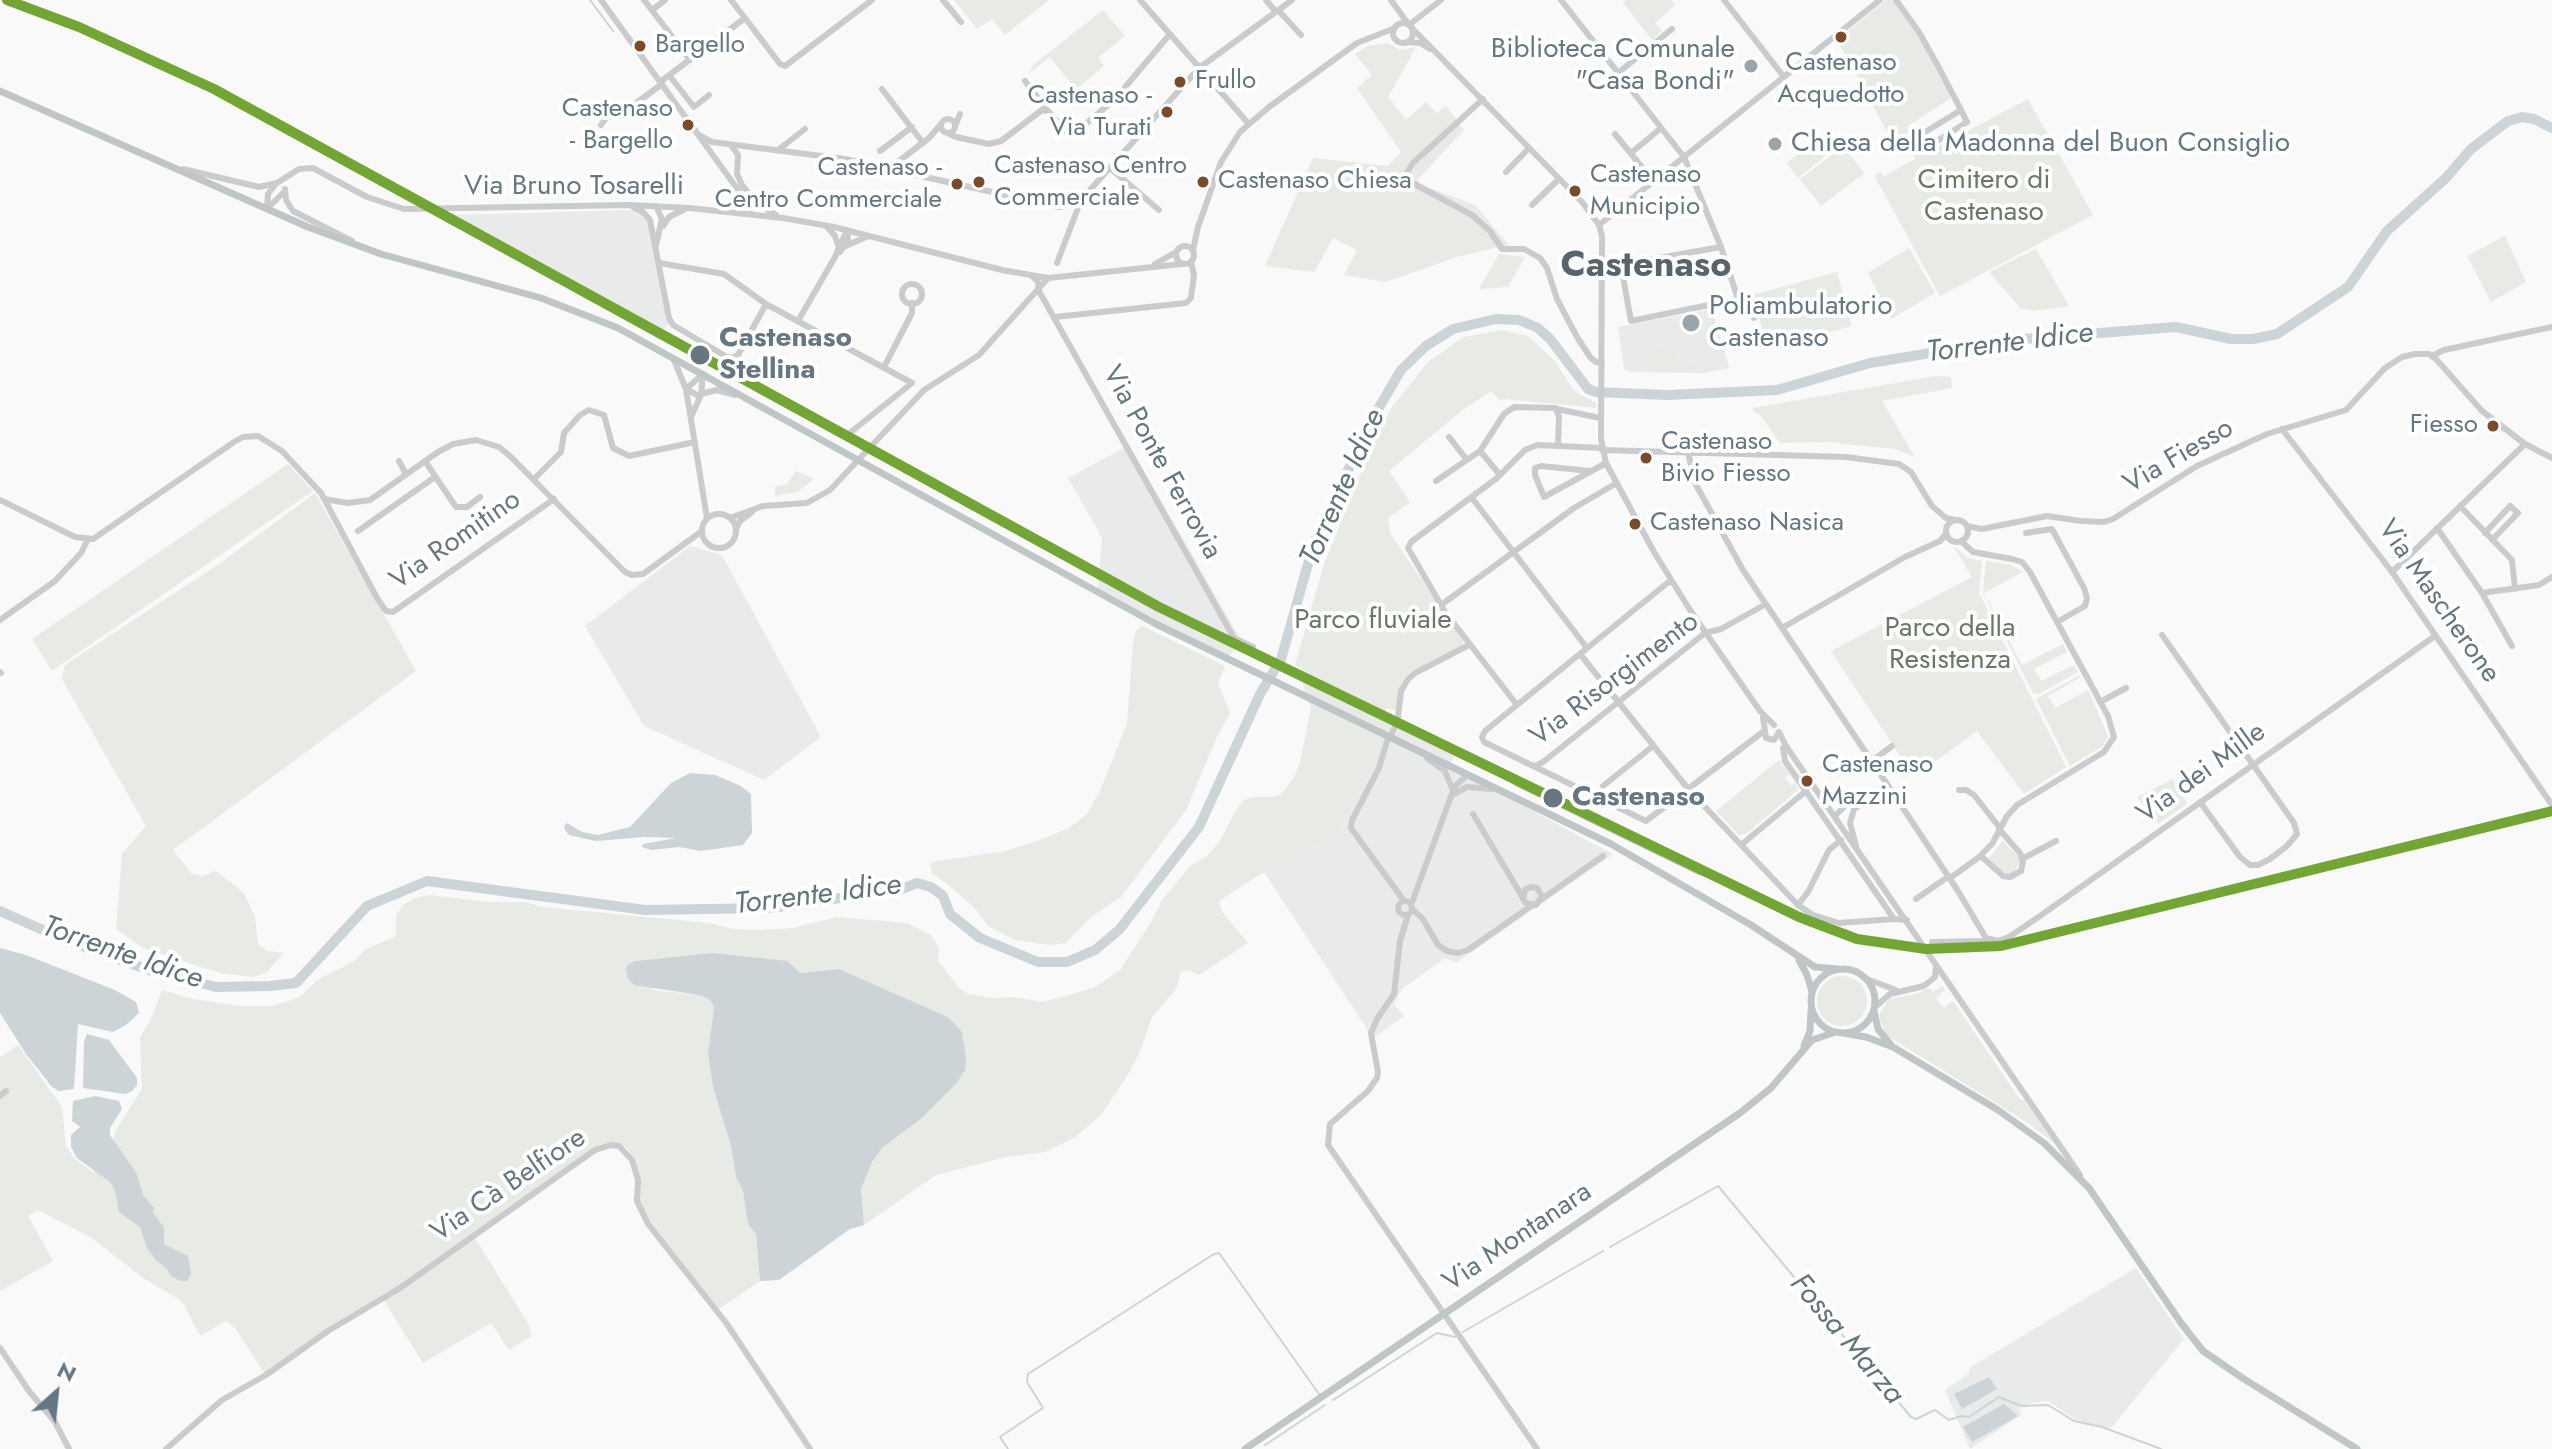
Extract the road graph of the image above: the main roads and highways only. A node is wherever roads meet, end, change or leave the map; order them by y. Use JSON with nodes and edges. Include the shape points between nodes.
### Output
{"nodes":[{"id":1,"x":0,"y":91,"type":"edge"},
{"id":2,"x":1798,"y":958,"type":"junction"},
{"id":3,"x":1839,"y":969,"type":"junction"},
{"id":4,"x":1812,"y":992,"type":"junction"},
{"id":5,"x":1811,"y":1005,"type":"junction"},
{"id":6,"x":1873,"y":1008,"type":"junction"},
{"id":7,"x":1840,"y":1032,"type":"junction"},
{"id":8,"x":1893,"y":1047,"type":"junction"},
{"id":9,"x":1803,"y":1049,"type":"junction"},
{"id":10,"x":1245,"y":1449,"type":"edge"},
{"id":11,"x":2357,"y":1449,"type":"edge"}],
"edges":[{"from":1,"to":2,"type":"main road","name":"Via Bruno Tosarelli","via":[[369,250],[567,307],[618,328],[1130,611],[1630,855]]},
{"from":2,"to":3,"type":"main road","via":[[1815,967]]},
{"from":2,"to":4,"type":"main road"},
{"from":3,"to":4,"type":"main road","via":[[1822,977]]},
{"from":3,"to":6,"type":"main road","via":[[1864,978],[1873,991]]},
{"from":4,"to":5,"type":"main road"},
{"from":5,"to":7,"type":"main road","via":[[1822,1025]]},
{"from":5,"to":9,"type":"main road","name":"Via Montanara"},
{"from":6,"to":7,"type":"main road","via":[[1859,1028]]},
{"from":6,"to":8,"type":"main road","via":[[1878,1029]]},
{"from":7,"to":8,"type":"main road"},
{"from":7,"to":9,"type":"main road","name":"Via Montanara","via":[[1817,1037]]},
{"from":8,"to":11,"type":"main road","via":[[2022,1126],[2060,1158],[2089,1188],[2203,1351]]},
{"from":9,"to":10,"type":"main road","name":"Via Montanara","via":[[1749,1107]]}]}
